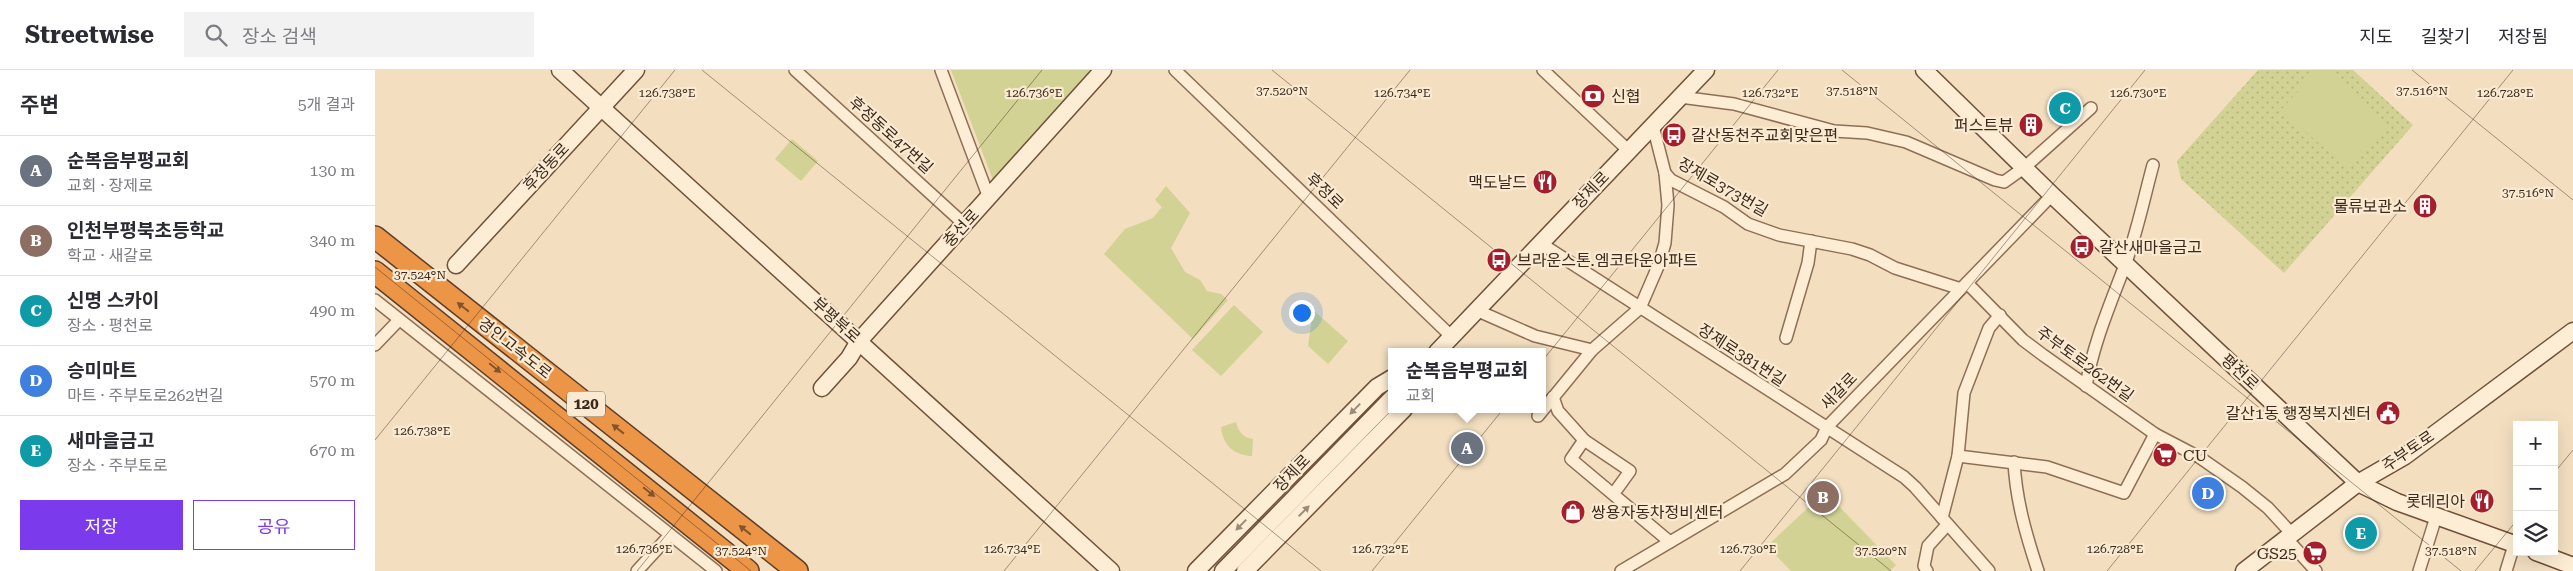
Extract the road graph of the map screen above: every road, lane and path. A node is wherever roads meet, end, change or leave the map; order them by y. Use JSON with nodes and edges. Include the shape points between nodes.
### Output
{"nodes":[{"id":1,"x":560,"y":70,"type":"edge"},
{"id":2,"x":636,"y":70,"type":"edge"},
{"id":3,"x":795,"y":70,"type":"edge"},
{"id":4,"x":941,"y":70,"type":"edge"},
{"id":5,"x":1103,"y":70,"type":"edge"},
{"id":6,"x":1175,"y":70,"type":"edge"},
{"id":7,"x":1543,"y":70,"type":"edge"},
{"id":8,"x":1706,"y":70,"type":"edge"},
{"id":9,"x":1924,"y":70,"type":"edge"},
{"id":10,"x":1680,"y":97,"type":"junction"},
{"id":11,"x":601,"y":107,"type":"junction"},
{"id":12,"x":2091,"y":108,"type":"dead end"},
{"id":13,"x":1653,"y":126,"type":"junction"},
{"id":14,"x":1629,"y":151,"type":"junction"},
{"id":15,"x":2153,"y":165,"type":"dead end"},
{"id":16,"x":2025,"y":167,"type":"junction"},
{"id":17,"x":1665,"y":173,"type":"junction"},
{"id":18,"x":2052,"y":195,"type":"junction"},
{"id":19,"x":989,"y":198,"type":"junction"},
{"id":20,"x":964,"y":224,"type":"junction"},
{"id":21,"x":375,"y":237,"type":"edge"},
{"id":22,"x":1811,"y":241,"type":"junction"},
{"id":23,"x":1540,"y":243,"type":"junction"},
{"id":24,"x":456,"y":264,"type":"dead end"},
{"id":25,"x":2125,"y":264,"type":"junction"},
{"id":26,"x":375,"y":272,"type":"edge"},
{"id":27,"x":1964,"y":286,"type":"junction"},
{"id":28,"x":375,"y":300,"type":"edge"},
{"id":29,"x":1640,"y":308,"type":"junction"},
{"id":30,"x":1477,"y":310,"type":"junction"},
{"id":31,"x":1999,"y":315,"type":"junction"},
{"id":32,"x":399,"y":320,"type":"junction"},
{"id":33,"x":2573,"y":331,"type":"edge"},
{"id":34,"x":1451,"y":336,"type":"junction"},
{"id":35,"x":1786,"y":338,"type":"dead end"},
{"id":36,"x":859,"y":341,"type":"junction"},
{"id":37,"x":375,"y":345,"type":"edge"},
{"id":38,"x":1440,"y":348,"type":"edge"},
{"id":39,"x":1592,"y":350,"type":"junction"},
{"id":40,"x":1388,"y":380,"type":"edge"},
{"id":41,"x":2086,"y":386,"type":"junction"},
{"id":42,"x":822,"y":388,"type":"dead end"},
{"id":43,"x":1553,"y":397,"type":"junction"},
{"id":44,"x":1388,"y":402,"type":"edge"},
{"id":45,"x":1546,"y":405,"type":"edge"},
{"id":46,"x":1400,"y":413,"type":"edge"},
{"id":47,"x":1540,"y":413,"type":"edge"},
{"id":48,"x":1537,"y":416,"type":"dead end"},
{"id":49,"x":1827,"y":427,"type":"junction"},
{"id":50,"x":2155,"y":434,"type":"junction"},
{"id":51,"x":1584,"y":440,"type":"junction"},
{"id":52,"x":1958,"y":456,"type":"junction"},
{"id":53,"x":2014,"y":462,"type":"junction"},
{"id":54,"x":2358,"y":484,"type":"junction"},
{"id":55,"x":1617,"y":489,"type":"dead end"},
{"id":56,"x":2436,"y":516,"type":"junction"},
{"id":57,"x":1945,"y":522,"type":"junction"},
{"id":58,"x":670,"y":535,"type":"junction"},
{"id":59,"x":2289,"y":536,"type":"junction"},
{"id":60,"x":1670,"y":542,"type":"junction"},
{"id":61,"x":2513,"y":544,"type":"edge"},
{"id":62,"x":2513,"y":553,"type":"edge"},
{"id":63,"x":2545,"y":556,"type":"edge"},
{"id":64,"x":2570,"y":567,"type":"edge"},
{"id":65,"x":637,"y":571,"type":"edge"},
{"id":66,"x":715,"y":571,"type":"edge"},
{"id":67,"x":748,"y":571,"type":"edge"},
{"id":68,"x":797,"y":571,"type":"edge"},
{"id":69,"x":1111,"y":571,"type":"edge"},
{"id":70,"x":1196,"y":571,"type":"edge"},
{"id":71,"x":1223,"y":571,"type":"edge"},
{"id":72,"x":1245,"y":571,"type":"edge"},
{"id":73,"x":1621,"y":571,"type":"edge"},
{"id":74,"x":1927,"y":571,"type":"edge"},
{"id":75,"x":1989,"y":571,"type":"edge"},
{"id":76,"x":2038,"y":571,"type":"edge"},
{"id":77,"x":2244,"y":571,"type":"edge"},
{"id":78,"x":2316,"y":571,"type":"edge"},
{"id":79,"x":2419,"y":571,"type":"edge"},
{"id":80,"x":2506,"y":571,"type":"edge"}],
"edges":[{"from":1,"to":11,"type":"main road","name":"부평북로"},
{"from":2,"to":11,"type":"main road","name":"후정동로"},
{"from":3,"to":20,"type":"street","name":"후정동로47번길"},
{"from":4,"to":19,"type":"street"},
{"from":5,"to":19,"type":"main road","name":"충선로"},
{"from":6,"to":34,"type":"street","name":"후정로"},
{"from":7,"to":14,"type":"street"},
{"from":8,"to":10,"type":"main road","name":"장제로"},
{"from":9,"to":16,"type":"main road","name":"평천로"},
{"from":10,"to":13,"type":"main road","name":"장제로"},
{"from":10,"to":16,"type":"street","via":[[1733,104],[1834,131],[1867,133],[1906,142],[2004,182]]},
{"from":11,"to":24,"type":"main road","name":"후정동로"},
{"from":11,"to":36,"type":"main road","name":"부평북로"},
{"from":12,"to":16,"type":"street"},
{"from":13,"to":14,"type":"main road","name":"장제로"},
{"from":13,"to":17,"type":"street","name":"장제로373번길"},
{"from":14,"to":23,"type":"main road","name":"장제로"},
{"from":15,"to":25,"type":"street"},
{"from":16,"to":18,"type":"main road","name":"평천로"},
{"from":17,"to":22,"type":"street","name":"장제로373번길","via":[[1671,180],[1724,207],[1749,224],[1779,235]]},
{"from":17,"to":29,"type":"street","via":[[1668,205],[1665,243]]},
{"from":18,"to":25,"type":"main road","name":"평천로"},
{"from":18,"to":27,"type":"street","name":"새갈로"},
{"from":19,"to":20,"type":"main road","name":"충선로"},
{"from":20,"to":36,"type":"main road","name":"충선로"},
{"from":68,"to":21,"type":"highway","name":"경인고속도로","number":"120","one_way":true},
{"from":22,"to":27,"type":"street","name":"장제로373번길","via":[[1870,255],[1895,268]]},
{"from":22,"to":35,"type":"street","via":[[1808,263]]},
{"from":23,"to":29,"type":"street","name":"장제로381번길"},
{"from":23,"to":30,"type":"main road","name":"장제로"},
{"from":25,"to":41,"type":"street","via":[[2090,364]]},
{"from":25,"to":54,"type":"main road","name":"평천로"},
{"from":26,"to":67,"type":"highway","name":"경인고속도로","number":"120","one_way":true},
{"from":27,"to":31,"type":"street","name":"주부토로262번길"},
{"from":27,"to":49,"type":"street","name":"새갈로"},
{"from":28,"to":32,"type":"street"},
{"from":29,"to":39,"type":"street"},
{"from":29,"to":49,"type":"street","name":"장제로381번길"},
{"from":30,"to":34,"type":"main road","name":"장제로"},
{"from":30,"to":39,"type":"street","via":[[1535,336]]},
{"from":31,"to":41,"type":"street","name":"주부토로262번길","via":[[2023,340]]},
{"from":31,"to":52,"type":"street","via":[[1989,328],[1964,393]]},
{"from":32,"to":37,"type":"street"},
{"from":32,"to":58,"type":"street"},
{"from":33,"to":54,"type":"main road","name":"주부토로","via":[[2405,456]]},
{"from":34,"to":38,"type":"main road","name":"장제로"},
{"from":36,"to":42,"type":"main road","name":"충선로","via":[[849,358]]},
{"from":36,"to":69,"type":"main road","name":"부평북로"},
{"from":39,"to":43,"type":"street"},
{"from":40,"to":70,"type":"main road","name":"장제로","one_way":true,"via":[[1377,387]]},
{"from":41,"to":50,"type":"street","name":"주부토로262번길"},
{"from":43,"to":45,"type":"street"},
{"from":43,"to":51,"type":"street","via":[[1558,410]]},
{"from":44,"to":71,"type":"main road","name":"장제로"},
{"from":72,"to":46,"type":"main road","one_way":true},
{"from":47,"to":48,"type":"street"},
{"from":49,"to":57,"type":"street","name":"장제로381번길","via":[[1915,486]]},
{"from":49,"to":60,"type":"street","name":"새갈로","via":[[1821,440],[1785,474]]},
{"from":50,"to":53,"type":"street","via":[[2124,493],[2047,466]]},
{"from":50,"to":59,"type":"street","name":"주부토로262번길","via":[[2199,456],[2243,487],[2268,508]]},
{"from":51,"to":55,"type":"street","via":[[1630,471]]},
{"from":51,"to":60,"type":"street","via":[[1571,459]]},
{"from":52,"to":53,"type":"street"},
{"from":52,"to":57,"type":"street"},
{"from":53,"to":76,"type":"street","via":[[2023,525]]},
{"from":54,"to":56,"type":"main road","name":"평천로"},
{"from":54,"to":59,"type":"main road","name":"주부토로"},
{"from":56,"to":61,"type":"main road","name":"평천로"},
{"from":56,"to":79,"type":"street"},
{"from":57,"to":74,"type":"street","via":[[1928,546],[1924,566]]},
{"from":57,"to":75,"type":"street","name":"장제로381번길"},
{"from":58,"to":65,"type":"street"},
{"from":58,"to":66,"type":"street"},
{"from":59,"to":77,"type":"main road","name":"주부토로"},
{"from":59,"to":78,"type":"street","name":"주부토로262번길"},
{"from":60,"to":73,"type":"street","name":"새갈로"},
{"from":62,"to":80,"type":"street","name":"평천로"},
{"from":63,"to":64,"type":"main road"}]}
